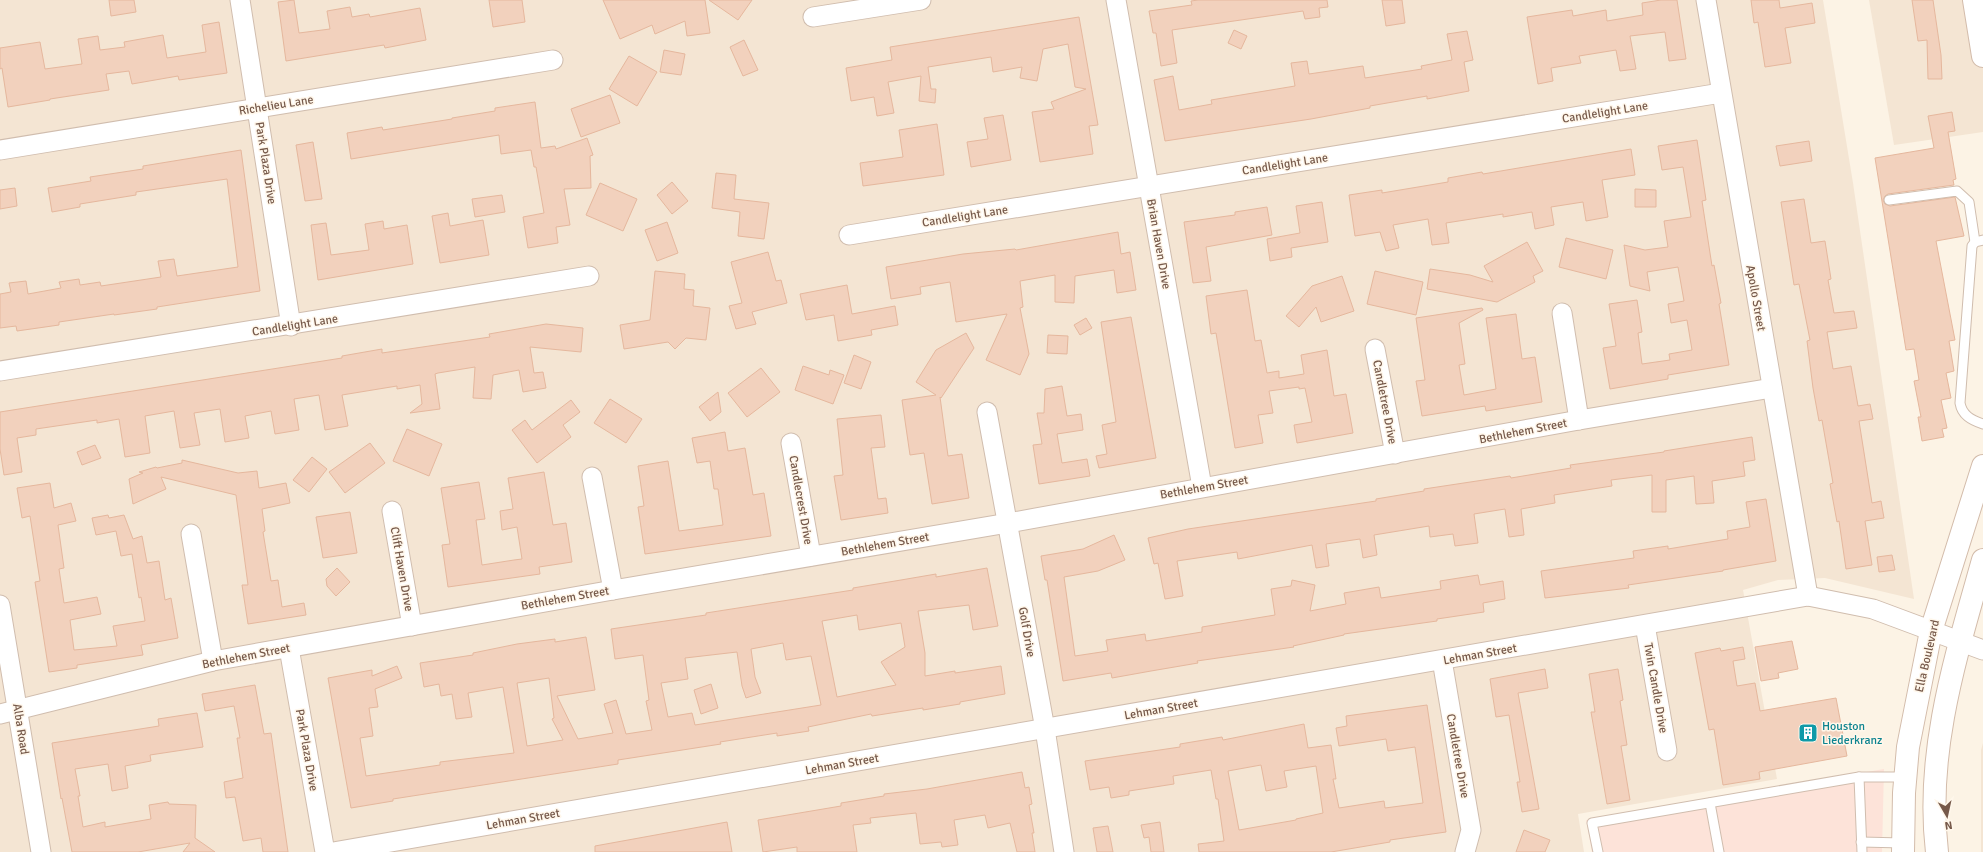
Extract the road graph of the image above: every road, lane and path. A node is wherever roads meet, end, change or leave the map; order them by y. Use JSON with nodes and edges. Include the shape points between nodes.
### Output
{"nodes":[{"id":1,"x":240,"y":0,"type":"edge"},
{"id":2,"x":921,"y":0,"type":"edge"},
{"id":3,"x":1116,"y":0,"type":"edge"},
{"id":4,"x":1706,"y":0,"type":"edge"},
{"id":5,"x":1974,"y":0,"type":"edge"},
{"id":6,"x":813,"y":17,"type":"dead end"},
{"id":7,"x":1981,"y":25,"type":"edge"},
{"id":8,"x":1983,"y":56,"type":"edge"},
{"id":9,"x":553,"y":60,"type":"dead end"},
{"id":10,"x":1721,"y":93,"type":"junction"},
{"id":11,"x":257,"y":109,"type":"junction"},
{"id":12,"x":0,"y":150,"type":"edge"},
{"id":13,"x":1149,"y":186,"type":"junction"},
{"id":14,"x":1889,"y":200,"type":"dead end"},
{"id":15,"x":849,"y":235,"type":"dead end"},
{"id":16,"x":1979,"y":241,"type":"edge"},
{"id":17,"x":589,"y":276,"type":"dead end"},
{"id":18,"x":1562,"y":313,"type":"dead end"},
{"id":19,"x":291,"y":326,"type":"junction"},
{"id":20,"x":1375,"y":350,"type":"dead end"},
{"id":21,"x":0,"y":371,"type":"edge"},
{"id":22,"x":1772,"y":388,"type":"junction"},
{"id":23,"x":987,"y":412,"type":"dead end"},
{"id":24,"x":1579,"y":420,"type":"junction"},
{"id":25,"x":1983,"y":424,"type":"edge"},
{"id":26,"x":791,"y":443,"type":"dead end"},
{"id":27,"x":1395,"y":454,"type":"junction"},
{"id":28,"x":1983,"y":466,"type":"edge"},
{"id":29,"x":592,"y":477,"type":"dead end"},
{"id":30,"x":1202,"y":487,"type":"junction"},
{"id":31,"x":392,"y":511,"type":"dead end"},
{"id":32,"x":1008,"y":523,"type":"junction"},
{"id":33,"x":191,"y":534,"type":"dead end"},
{"id":34,"x":811,"y":556,"type":"junction"},
{"id":35,"x":1983,"y":560,"type":"edge"},
{"id":36,"x":613,"y":590,"type":"junction"},
{"id":37,"x":1808,"y":596,"type":"junction"},
{"id":38,"x":0,"y":605,"type":"edge"},
{"id":39,"x":1645,"y":625,"type":"junction"},
{"id":40,"x":412,"y":626,"type":"junction"},
{"id":41,"x":1931,"y":631,"type":"junction"},
{"id":42,"x":1960,"y":642,"type":"junction"},
{"id":43,"x":289,"y":648,"type":"junction"},
{"id":44,"x":1983,"y":650,"type":"edge"},
{"id":45,"x":1442,"y":660,"type":"junction"},
{"id":46,"x":213,"y":661,"type":"junction"},
{"id":47,"x":9,"y":713,"type":"edge"},
{"id":48,"x":1045,"y":729,"type":"junction"},
{"id":49,"x":1667,"y":751,"type":"dead end"},
{"id":50,"x":1859,"y":777,"type":"junction"},
{"id":51,"x":1905,"y":777,"type":"junction"},
{"id":52,"x":1710,"y":803,"type":"junction"},
{"id":53,"x":1861,"y":842,"type":"junction"},
{"id":54,"x":1903,"y":848,"type":"edge"},
{"id":55,"x":1936,"y":848,"type":"edge"},
{"id":56,"x":41,"y":852,"type":"edge"},
{"id":57,"x":325,"y":852,"type":"edge"},
{"id":58,"x":333,"y":852,"type":"edge"},
{"id":59,"x":1064,"y":852,"type":"edge"},
{"id":60,"x":1465,"y":852,"type":"edge"},
{"id":61,"x":1598,"y":852,"type":"edge"},
{"id":62,"x":1719,"y":852,"type":"edge"},
{"id":63,"x":1862,"y":852,"type":"edge"}],
"edges":[{"from":1,"to":11,"type":"street","name":"Park Plaza Drive"},
{"from":2,"to":6,"type":"street"},
{"from":3,"to":13,"type":"street","name":"Brian Haven Drive"},
{"from":4,"to":10,"type":"street","name":"Apollo Street"},
{"from":5,"to":7,"type":"main road"},
{"from":7,"to":8,"type":"main road"},
{"from":9,"to":11,"type":"street","name":"Richelieu Lane"},
{"from":10,"to":13,"type":"street","name":"Candlelight Lane"},
{"from":10,"to":22,"type":"street","name":"Apollo Street"},
{"from":11,"to":12,"type":"street","name":"Richelieu Lane"},
{"from":11,"to":19,"type":"street","name":"Park Plaza Drive"},
{"from":13,"to":15,"type":"street","name":"Candlelight Lane"},
{"from":13,"to":30,"type":"street","name":"Brian Haven Drive"},
{"from":14,"to":16,"type":"lane","via":[[1957,191],[1969,202]]},
{"from":16,"to":25,"type":"lane","via":[[1972,246],[1960,403],[1962,411]]},
{"from":17,"to":19,"type":"street","name":"Candlelight Lane"},
{"from":18,"to":24,"type":"street"},
{"from":19,"to":21,"type":"street","name":"Candlelight Lane"},
{"from":20,"to":27,"type":"street","name":"Candletree Drive"},
{"from":22,"to":24,"type":"street","name":"Bethlehem Street"},
{"from":22,"to":37,"type":"street","name":"Apollo Street"},
{"from":23,"to":32,"type":"street","name":"Golf Drive"},
{"from":24,"to":27,"type":"street","name":"Bethlehem Street"},
{"from":26,"to":34,"type":"street","name":"Candlecrest Drive"},
{"from":27,"to":30,"type":"street","name":"Bethlehem Street"},
{"from":28,"to":41,"type":"main road","name":"Ella Boulevard"},
{"from":29,"to":36,"type":"street"},
{"from":30,"to":32,"type":"street","name":"Bethlehem Street"},
{"from":31,"to":40,"type":"street","name":"Clift Haven Drive"},
{"from":32,"to":34,"type":"street","name":"Bethlehem Street"},
{"from":32,"to":48,"type":"street","name":"Golf Drive"},
{"from":33,"to":46,"type":"street"},
{"from":34,"to":36,"type":"street","name":"Bethlehem Street"},
{"from":35,"to":42,"type":"main road"},
{"from":36,"to":40,"type":"street","name":"Bethlehem Street"},
{"from":37,"to":39,"type":"street","name":"Lehman Street"},
{"from":37,"to":41,"type":"street","name":"Lehman Street","via":[[1873,609]]},
{"from":38,"to":47,"type":"street","name":"Alba Road"},
{"from":39,"to":45,"type":"street","name":"Lehman Street"},
{"from":39,"to":49,"type":"street","name":"Twin Candle Drive"},
{"from":40,"to":43,"type":"street","name":"Bethlehem Street"},
{"from":41,"to":42,"type":"street","name":"Lehman Street"},
{"from":41,"to":51,"type":"main road","name":"Ella Boulevard","via":[[1908,747]]},
{"from":42,"to":44,"type":"street","name":"Lehman Street"},
{"from":42,"to":55,"type":"main road","via":[[1937,751]]},
{"from":43,"to":46,"type":"street","name":"Bethlehem Street"},
{"from":43,"to":57,"type":"street","name":"Park Plaza Drive"},
{"from":45,"to":48,"type":"street","name":"Lehman Street"},
{"from":45,"to":60,"type":"street","name":"Candletree Drive","via":[[1471,830]]},
{"from":46,"to":47,"type":"street","name":"Bethlehem Street"},
{"from":47,"to":56,"type":"street","name":"Alba Road"},
{"from":48,"to":58,"type":"street","name":"Lehman Street"},
{"from":48,"to":59,"type":"street","name":"Golf Drive"},
{"from":50,"to":51,"type":"lane"},
{"from":50,"to":52,"type":"lane"},
{"from":50,"to":53,"type":"lane"},
{"from":51,"to":54,"type":"main road","name":"Ella Boulevard"},
{"from":52,"to":61,"type":"lane","via":[[1592,822]]},
{"from":52,"to":62,"type":"lane"},
{"from":53,"to":54,"type":"lane"},
{"from":53,"to":63,"type":"lane"},
{"from":54,"to":55,"type":"main road"}]}
